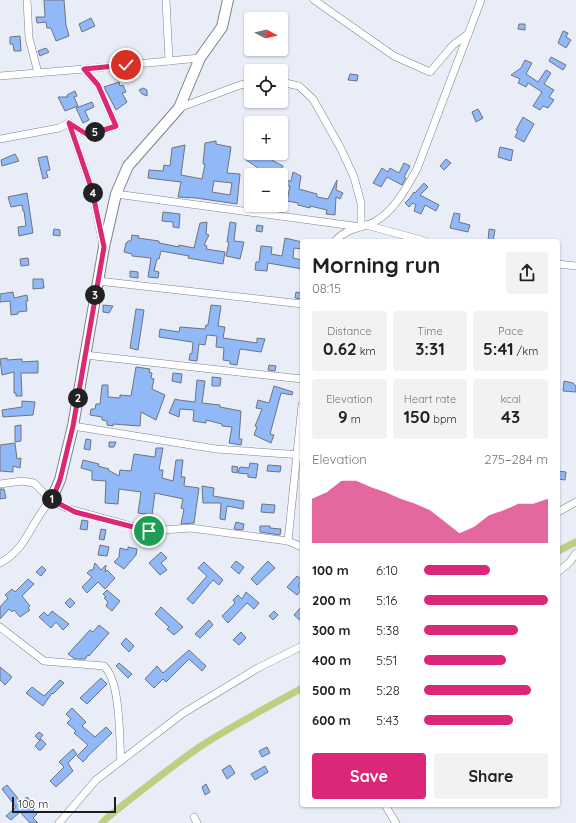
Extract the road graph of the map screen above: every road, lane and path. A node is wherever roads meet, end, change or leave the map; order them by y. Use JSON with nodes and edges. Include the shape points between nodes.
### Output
{"nodes":[{"id":1,"x":27,"y":0,"type":"edge"},
{"id":2,"x":166,"y":0,"type":"edge"},
{"id":3,"x":228,"y":0,"type":"edge"},
{"id":4,"x":314,"y":0,"type":"edge"},
{"id":5,"x":481,"y":0,"type":"edge"},
{"id":6,"x":468,"y":33,"type":"junction"},
{"id":7,"x":200,"y":58,"type":"junction"},
{"id":8,"x":168,"y":61,"type":"junction"},
{"id":9,"x":84,"y":69,"type":"junction"},
{"id":10,"x":38,"y":73,"type":"junction"},
{"id":11,"x":0,"y":76,"type":"edge"},
{"id":12,"x":244,"y":84,"type":"edge"},
{"id":13,"x":288,"y":84,"type":"edge"},
{"id":14,"x":179,"y":108,"type":"junction"},
{"id":15,"x":69,"y":123,"type":"junction"},
{"id":16,"x":0,"y":139,"type":"edge"},
{"id":17,"x":116,"y":194,"type":"junction"},
{"id":18,"x":363,"y":226,"type":"junction"},
{"id":19,"x":337,"y":239,"type":"edge"},
{"id":20,"x":416,"y":239,"type":"edge"},
{"id":21,"x":104,"y":247,"type":"junction"},
{"id":22,"x":560,"y":264,"type":"edge"},
{"id":23,"x":576,"y":266,"type":"edge"},
{"id":24,"x":98,"y":281,"type":"junction"},
{"id":25,"x":300,"y":304,"type":"edge"},
{"id":26,"x":85,"y":355,"type":"junction"},
{"id":27,"x":300,"y":379,"type":"edge"},
{"id":28,"x":73,"y":426,"type":"junction"},
{"id":29,"x":300,"y":438,"type":"edge"},
{"id":30,"x":299,"y":455,"type":"edge"},
{"id":31,"x":0,"y":484,"type":"edge"},
{"id":32,"x":52,"y":500,"type":"junction"},
{"id":33,"x":576,"y":502,"type":"edge"},
{"id":34,"x":560,"y":511,"type":"edge"},
{"id":35,"x":288,"y":542,"type":"junction"},
{"id":36,"x":300,"y":546,"type":"edge"},
{"id":37,"x":576,"y":553,"type":"edge"},
{"id":38,"x":0,"y":563,"type":"edge"},
{"id":39,"x":560,"y":570,"type":"edge"},
{"id":40,"x":0,"y":627,"type":"edge"},
{"id":41,"x":300,"y":647,"type":"edge"},
{"id":42,"x":120,"y":761,"type":"junction"},
{"id":43,"x":386,"y":807,"type":"edge"},
{"id":44,"x":59,"y":823,"type":"edge"},
{"id":45,"x":396,"y":823,"type":"edge"}],
"edges":[{"from":1,"to":10,"type":"street","via":[[29,38]]},
{"from":2,"to":8,"type":"street"},
{"from":3,"to":7,"type":"main road","via":[[222,27]]},
{"from":4,"to":6,"type":"street","via":[[394,56],[430,72],[453,45]]},
{"from":5,"to":6,"type":"street"},
{"from":6,"to":18,"type":"street","via":[[416,169],[402,194],[384,215]]},
{"from":7,"to":8,"type":"street"},
{"from":7,"to":14,"type":"main road"},
{"from":8,"to":9,"type":"street"},
{"from":9,"to":10,"type":"street"},
{"from":9,"to":15,"type":"street","via":[[98,85],[116,126],[88,135]]},
{"from":10,"to":11,"type":"street"},
{"from":12,"to":14,"type":"street"},
{"from":13,"to":18,"type":"street","via":[[299,86],[313,100],[340,147],[354,177],[361,203]]},
{"from":14,"to":17,"type":"main road","via":[[128,166]]},
{"from":15,"to":16,"type":"street","via":[[59,128]]},
{"from":15,"to":21,"type":"street","via":[[92,190]]},
{"from":17,"to":18,"type":"street"},
{"from":17,"to":21,"type":"main road"},
{"from":18,"to":19,"type":"street","via":[[348,230]]},
{"from":18,"to":20,"type":"street"},
{"from":21,"to":24,"type":"main road"},
{"from":22,"to":23,"type":"street"},
{"from":24,"to":25,"type":"street"},
{"from":24,"to":26,"type":"main road"},
{"from":26,"to":27,"type":"street"},
{"from":26,"to":28,"type":"main road"},
{"from":28,"to":30,"type":"street","via":[[216,449]]},
{"from":28,"to":32,"type":"main road","via":[[60,480]]},
{"from":29,"to":30,"type":"street"},
{"from":30,"to":35,"type":"street"},
{"from":31,"to":32,"type":"street","via":[[22,481],[34,483]]},
{"from":32,"to":35,"type":"street","via":[[75,512],[149,531],[190,528]]},
{"from":32,"to":38,"type":"street","via":[[15,553]]},
{"from":33,"to":34,"type":"street"},
{"from":35,"to":36,"type":"street"},
{"from":37,"to":39,"type":"street"},
{"from":40,"to":42,"type":"street","via":[[44,661],[104,666],[108,670],[117,697]]},
{"from":41,"to":42,"type":"street","via":[[258,668],[182,714]]},
{"from":42,"to":44,"type":"street","via":[[96,780]]},
{"from":43,"to":45,"type":"street"}]}
